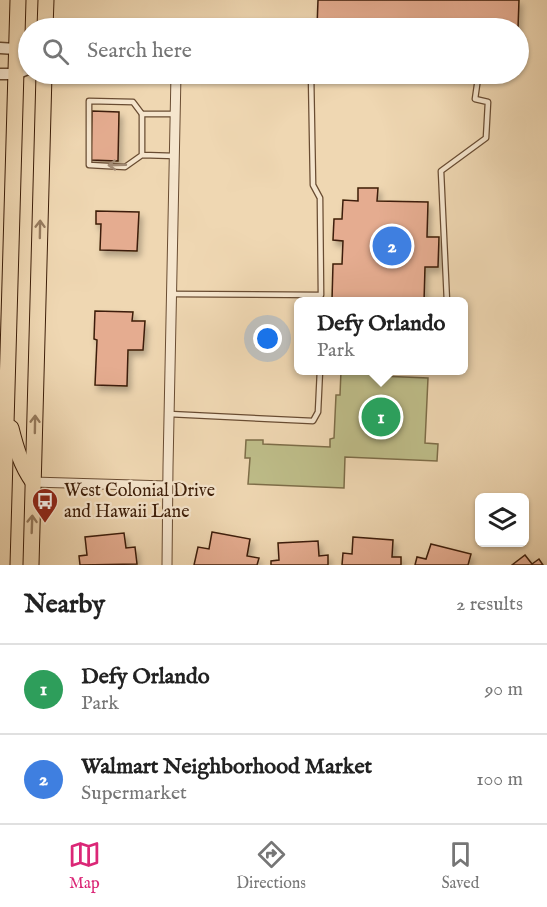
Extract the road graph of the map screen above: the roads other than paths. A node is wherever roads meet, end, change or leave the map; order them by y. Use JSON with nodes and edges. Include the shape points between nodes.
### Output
{"nodes":[{"id":1,"x":18,"y":0,"type":"edge"},
{"id":2,"x":46,"y":0,"type":"edge"},
{"id":3,"x":19,"y":18,"type":"edge"},
{"id":4,"x":45,"y":18,"type":"edge"},
{"id":5,"x":0,"y":48,"type":"edge"},
{"id":6,"x":18,"y":51,"type":"edge"},
{"id":7,"x":18,"y":72,"type":"edge"},
{"id":8,"x":0,"y":74,"type":"edge"},
{"id":9,"x":21,"y":84,"type":"edge"},
{"id":10,"x":44,"y":84,"type":"edge"},
{"id":11,"x":176,"y":84,"type":"edge"},
{"id":12,"x":311,"y":84,"type":"edge"},
{"id":13,"x":477,"y":84,"type":"edge"},
{"id":14,"x":142,"y":114,"type":"junction"},
{"id":15,"x":175,"y":114,"type":"junction"},
{"id":16,"x":142,"y":155,"type":"junction"},
{"id":17,"x":175,"y":156,"type":"junction"},
{"id":18,"x":171,"y":294,"type":"junction"},
{"id":19,"x":294,"y":297,"type":"edge"},
{"id":20,"x":321,"y":297,"type":"edge"},
{"id":21,"x":447,"y":297,"type":"edge"},
{"id":22,"x":320,"y":375,"type":"edge"},
{"id":23,"x":7,"y":414,"type":"junction"},
{"id":24,"x":169,"y":414,"type":"junction"},
{"id":25,"x":33,"y":482,"type":"junction"},
{"id":26,"x":167,"y":486,"type":"junction"},
{"id":27,"x":2,"y":565,"type":"edge"},
{"id":28,"x":31,"y":565,"type":"edge"},
{"id":29,"x":167,"y":565,"type":"edge"}],
"edges":[{"from":1,"to":3,"type":"highway"},
{"from":2,"to":4,"type":"highway"},
{"from":5,"to":6,"type":"street"},
{"from":7,"to":8,"type":"street"},
{"from":9,"to":23,"type":"highway"},
{"from":25,"to":10,"type":"highway","one_way":true},
{"from":11,"to":15,"type":"street"},
{"from":12,"to":20,"type":"lane","via":[[313,185],[320,198]]},
{"from":13,"to":21,"type":"lane","via":[[475,99],[488,102],[486,138],[441,171]]},
{"from":14,"to":15,"type":"lane"},
{"from":14,"to":16,"type":"lane"},
{"from":16,"to":14,"type":"lane","one_way":true,"via":[[125,167],[89,165],[89,101],[133,102]]},
{"from":15,"to":17,"type":"street"},
{"from":16,"to":17,"type":"lane"},
{"from":17,"to":18,"type":"street"},
{"from":18,"to":19,"type":"lane"},
{"from":18,"to":24,"type":"street"},
{"from":22,"to":24,"type":"lane","via":[[318,412],[313,421]]},
{"from":23,"to":25,"type":"highway","via":[[17,452]]},
{"from":23,"to":27,"type":"highway"},
{"from":24,"to":26,"type":"street"},
{"from":25,"to":26,"type":"street"},
{"from":28,"to":25,"type":"highway","one_way":true},
{"from":26,"to":29,"type":"street"}]}
